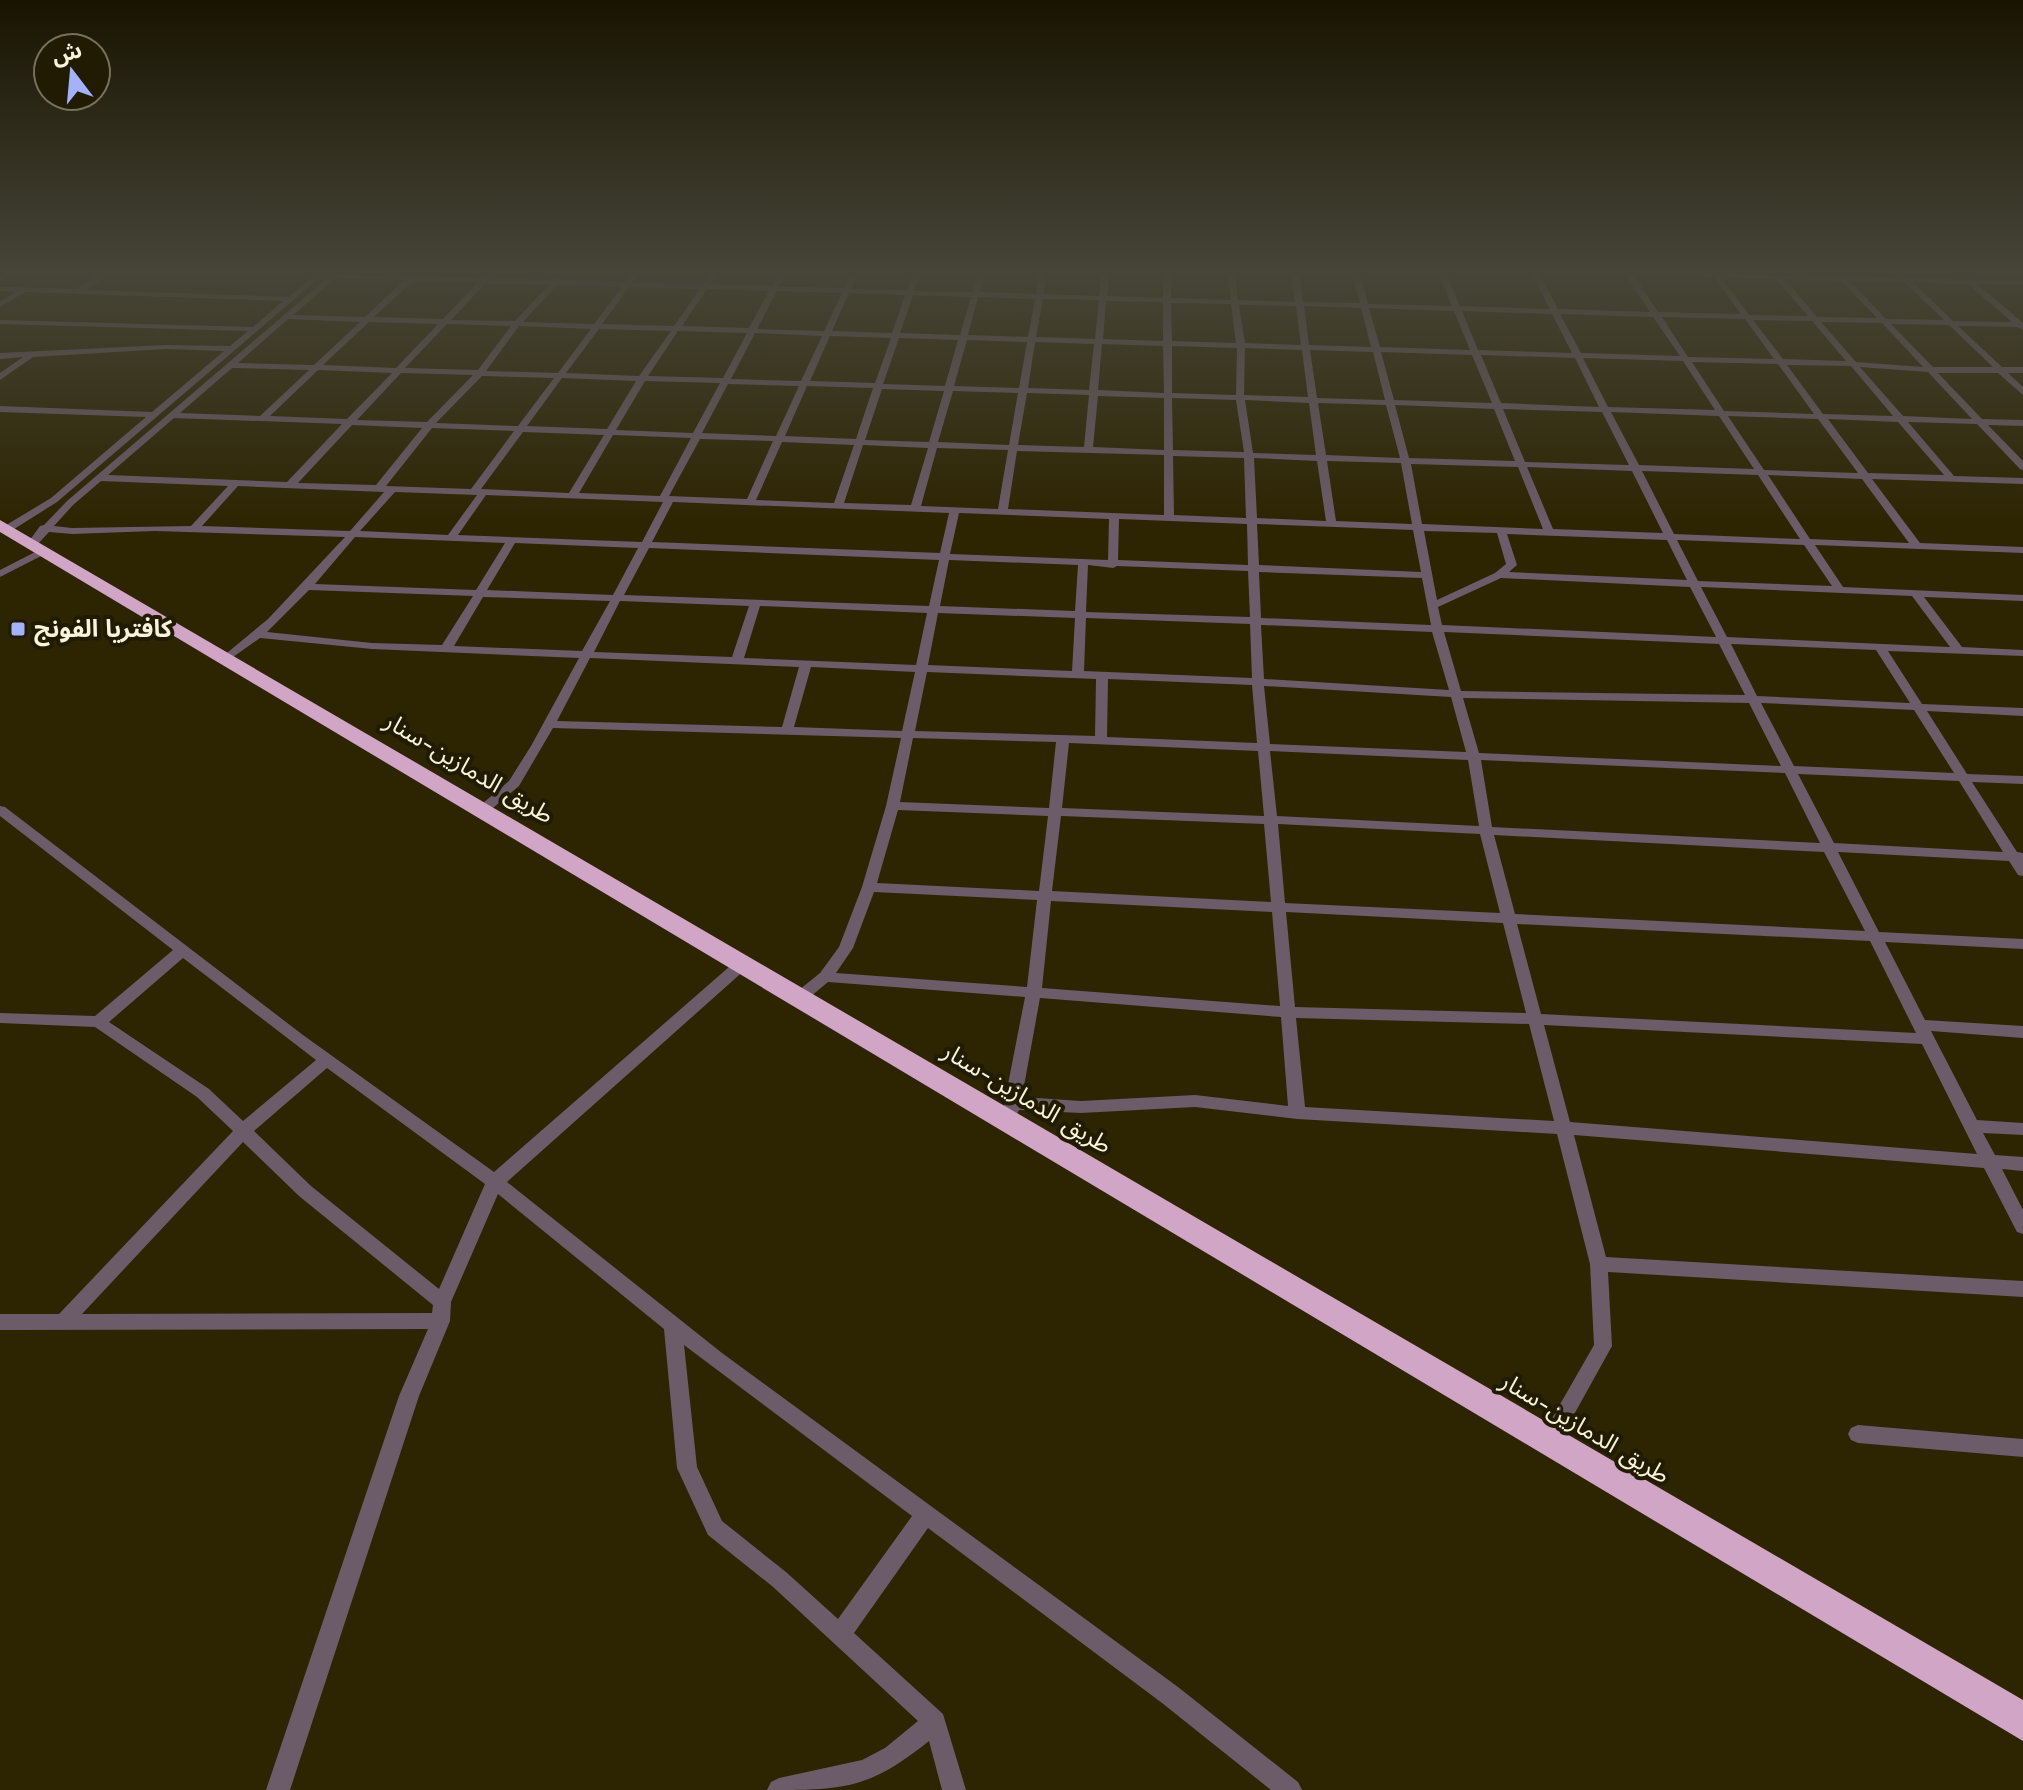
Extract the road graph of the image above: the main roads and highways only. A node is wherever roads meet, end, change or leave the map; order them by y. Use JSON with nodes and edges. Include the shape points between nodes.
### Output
{"nodes":[{"id":1,"x":3,"y":527,"type":"edge"},
{"id":2,"x":2023,"y":1722,"type":"edge"}],
"edges":[{"from":1,"to":2,"type":"highway","name":"طريق الدمازين-سنار","via":[[40,541],[226,659],[799,998],[1011,1113]]}]}
